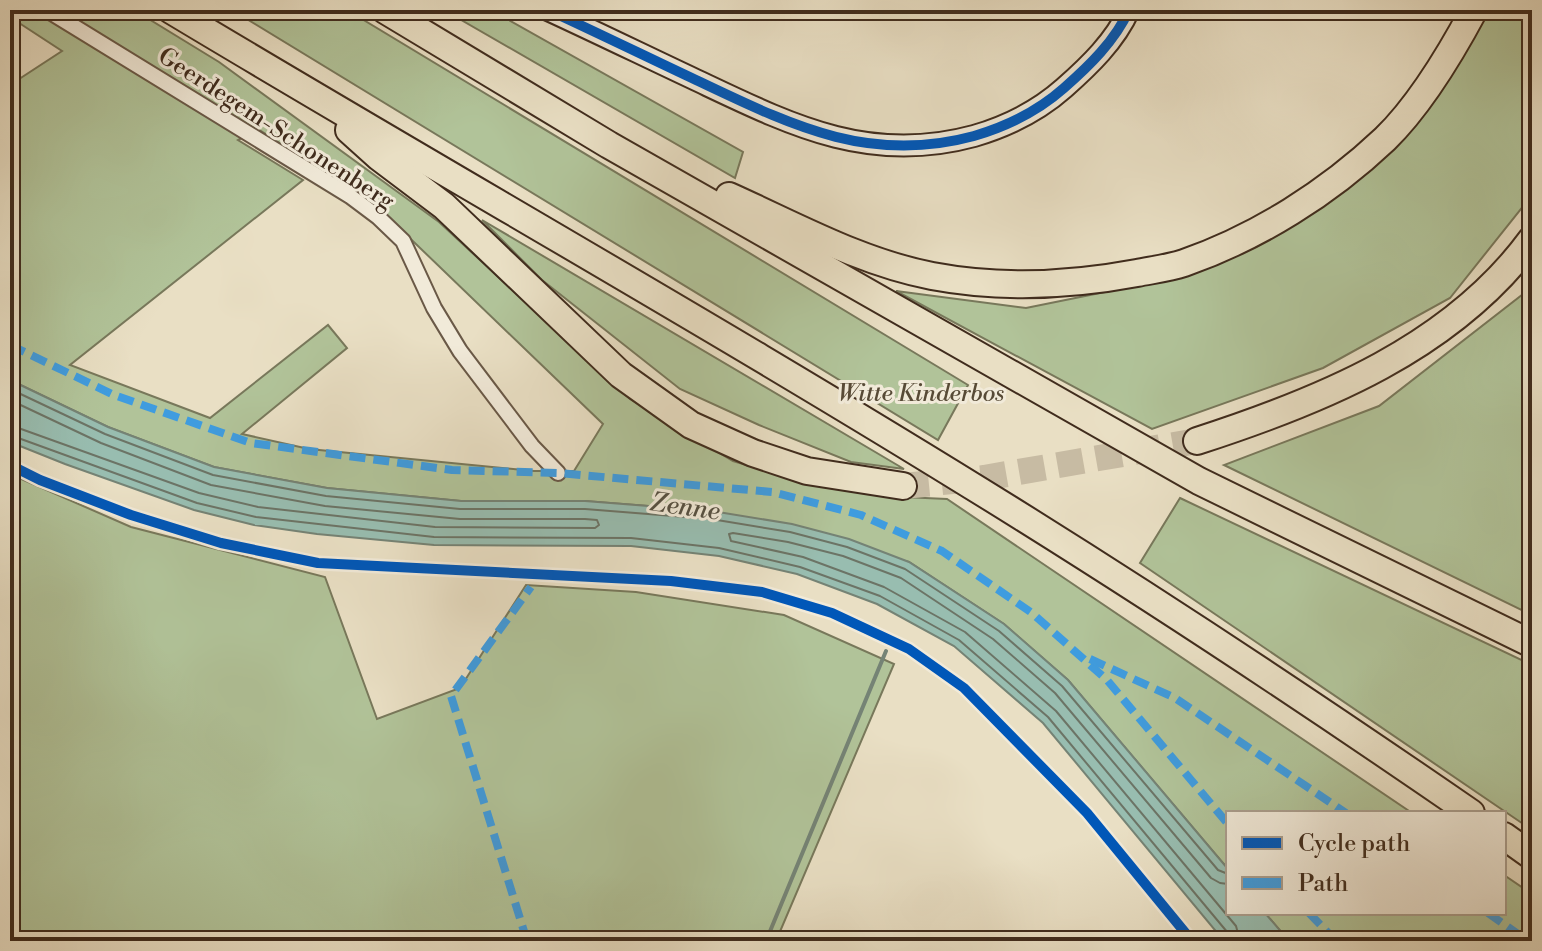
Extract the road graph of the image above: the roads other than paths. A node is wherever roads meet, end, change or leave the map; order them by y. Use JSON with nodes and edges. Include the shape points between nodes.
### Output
{"nodes":[{"id":1,"x":47,"y":10,"type":"edge"},
{"id":2,"x":171,"y":10,"type":"edge"},
{"id":3,"x":385,"y":10,"type":"edge"},
{"id":4,"x":548,"y":10,"type":"edge"},
{"id":5,"x":1129,"y":10,"type":"edge"},
{"id":6,"x":1474,"y":10,"type":"edge"},
{"id":7,"x":304,"y":90,"type":"junction"},
{"id":8,"x":609,"y":145,"type":"junction"},
{"id":9,"x":1532,"y":239,"type":"edge"},
{"id":10,"x":1197,"y":441,"type":"tunnel mouth"},
{"id":11,"x":558,"y":473,"type":"dead end"},
{"id":12,"x":903,"y":486,"type":"tunnel mouth"},
{"id":13,"x":1532,"y":644,"type":"edge"},
{"id":14,"x":1468,"y":811,"type":"edge"},
{"id":15,"x":1506,"y":837,"type":"edge"},
{"id":16,"x":1532,"y":856,"type":"edge"}],
"edges":[{"from":1,"to":11,"type":"street","name":"Geerdegem-Schonenberg","via":[[378,217],[403,241],[460,351]]},
{"from":2,"to":7,"type":"highway"},
{"from":3,"to":8,"type":"highway"},
{"from":4,"to":5,"type":"main road","via":[[780,120],[875,146],[940,145],[1002,128],[1046,104],[1080,74],[1120,29]]},
{"from":6,"to":8,"type":"highway","via":[[1429,85],[1386,138],[1335,181],[1239,240],[1182,264],[1114,277],[987,285],[929,276],[848,252]]},
{"from":7,"to":12,"type":"highway","via":[[444,206],[621,375],[691,425],[807,471]]},
{"from":7,"to":14,"type":"highway","via":[[1034,524]]},
{"from":8,"to":13,"type":"highway","via":[[1199,481]]},
{"from":9,"to":10,"type":"highway","via":[[1474,303],[1370,372],[1263,420]]},
{"from":15,"to":16,"type":"highway"}]}
